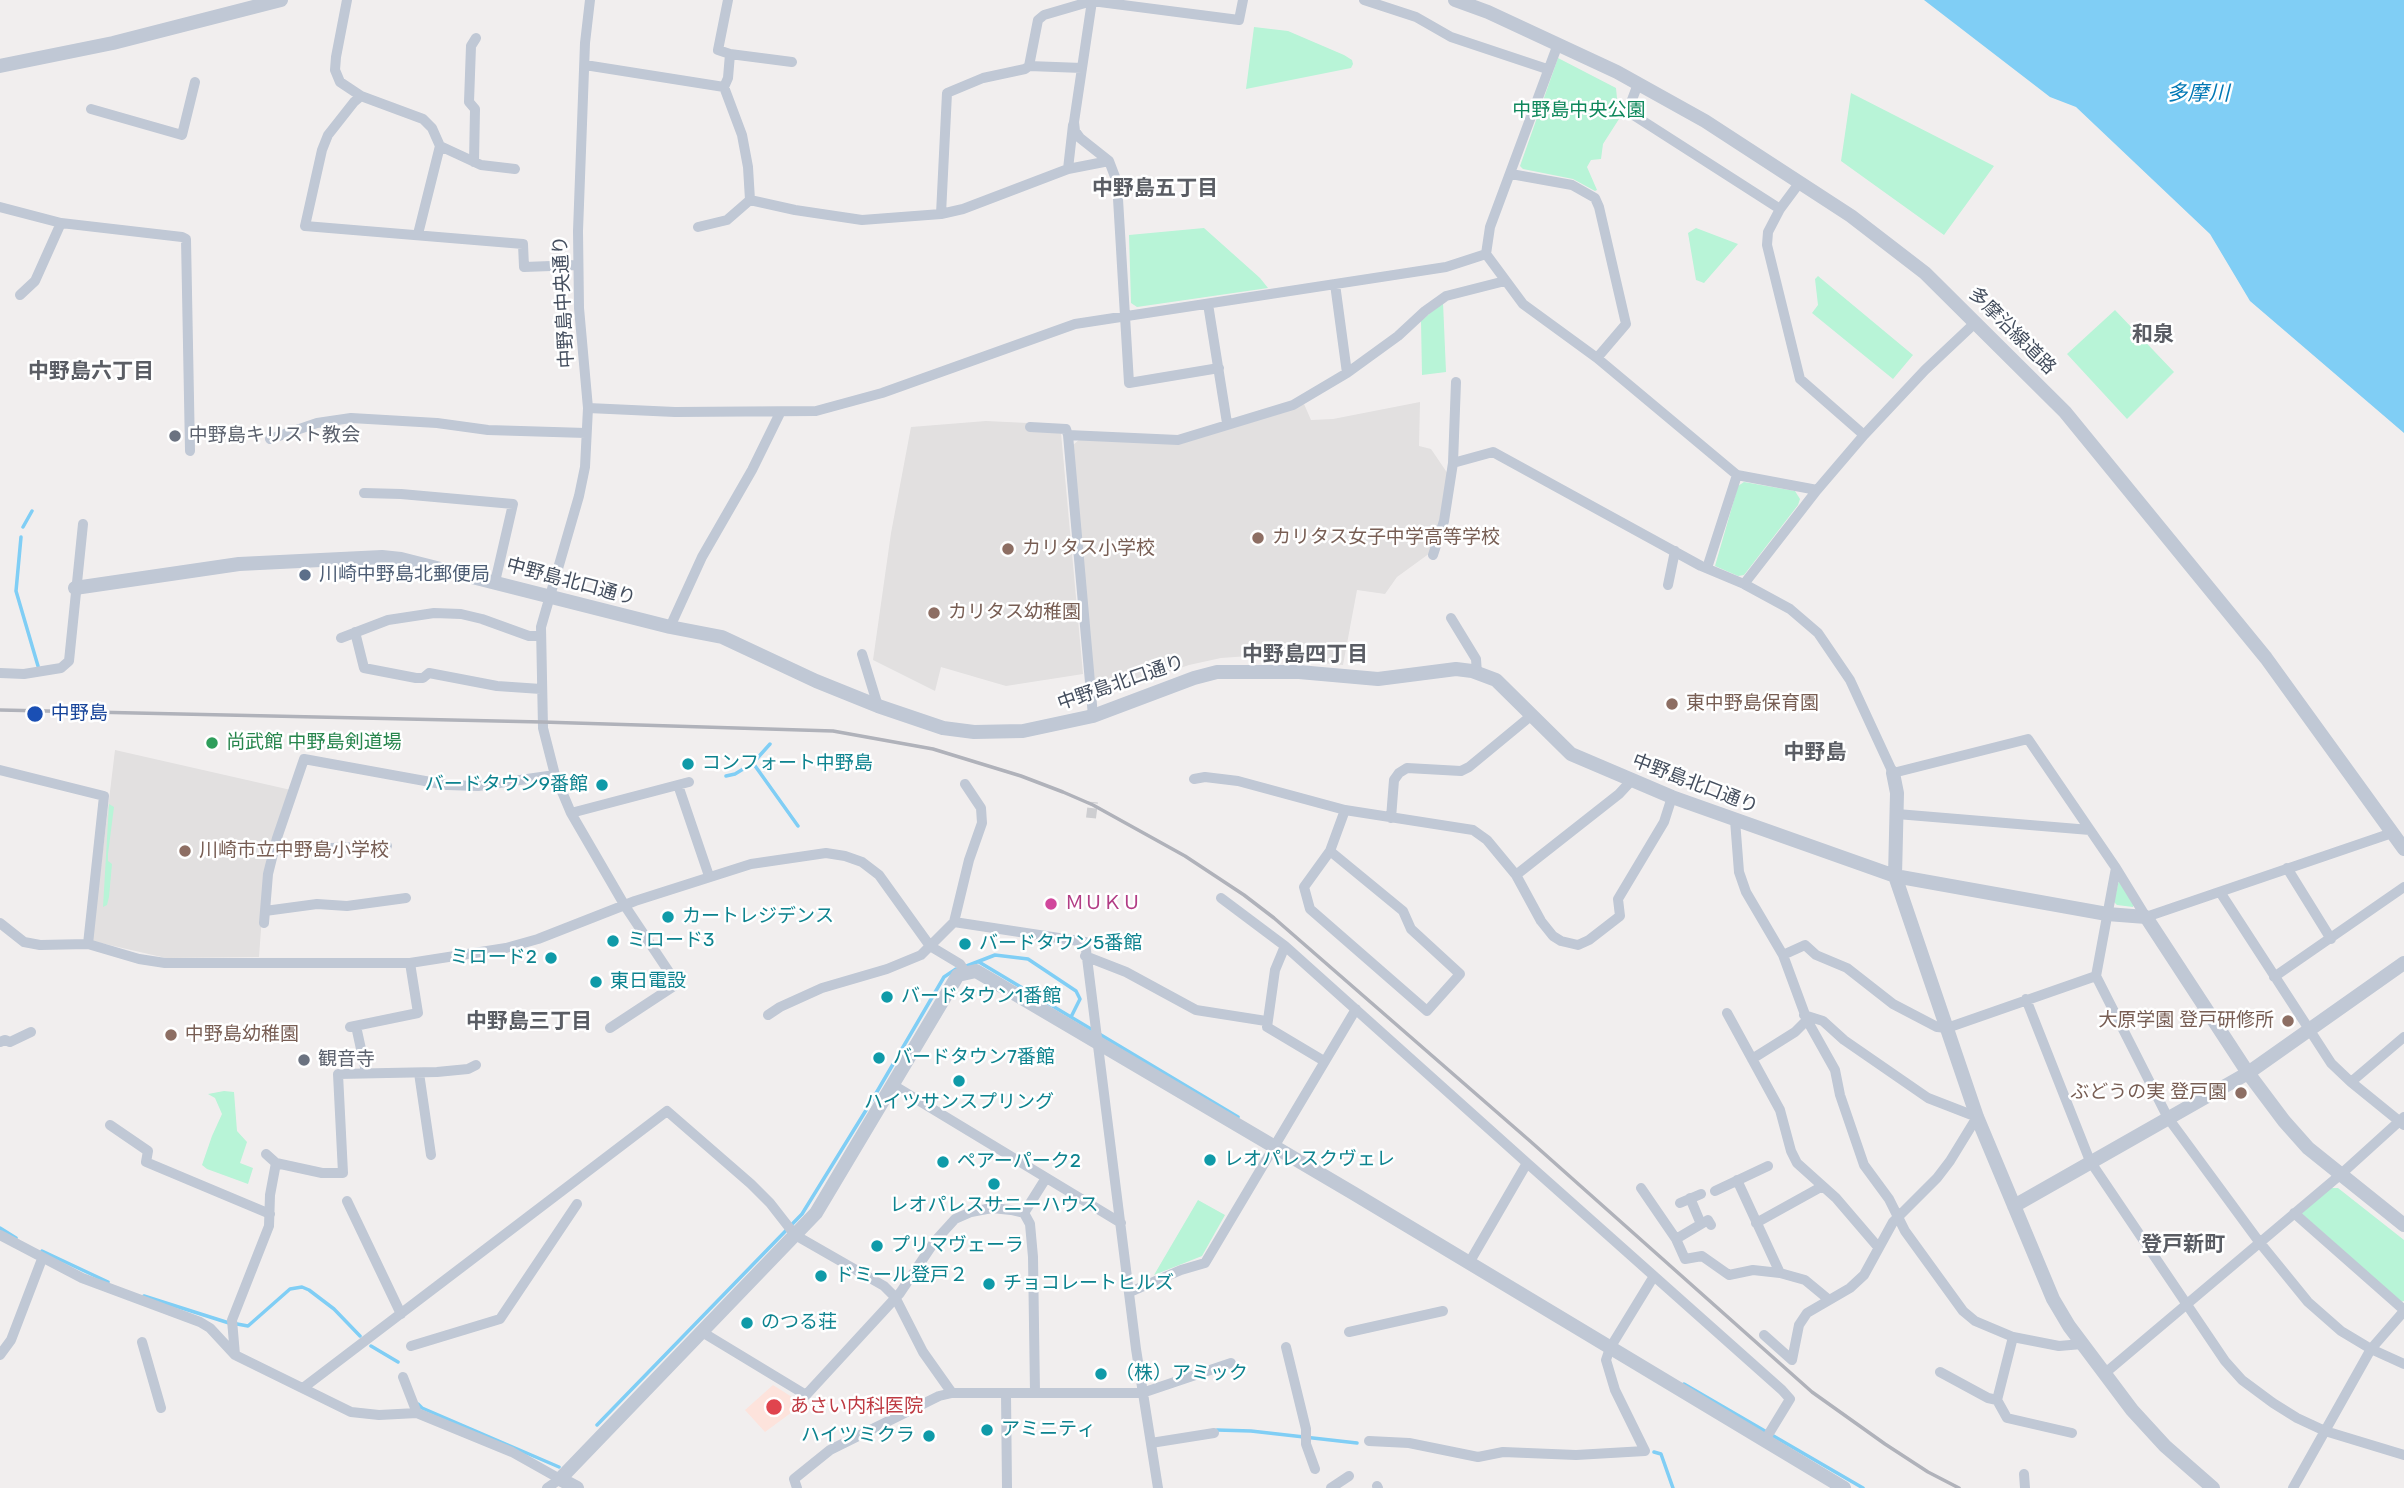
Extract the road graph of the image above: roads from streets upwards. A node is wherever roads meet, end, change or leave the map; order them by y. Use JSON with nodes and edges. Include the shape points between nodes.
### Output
{"nodes":[{"id":1,"x":281,"y":0,"type":"edge"},
{"id":2,"x":347,"y":0,"type":"edge"},
{"id":3,"x":590,"y":0,"type":"edge"},
{"id":4,"x":728,"y":0,"type":"edge"},
{"id":5,"x":1243,"y":0,"type":"edge"},
{"id":6,"x":1364,"y":0,"type":"edge"},
{"id":7,"x":1455,"y":0,"type":"edge"},
{"id":8,"x":1092,"y":1,"type":"edge"},
{"id":9,"x":476,"y":38,"type":"dead end"},
{"id":10,"x":1558,"y":44,"type":"junction"},
{"id":11,"x":730,"y":54,"type":"junction"},
{"id":12,"x":792,"y":62,"type":"dead end"},
{"id":13,"x":585,"y":65,"type":"junction"},
{"id":14,"x":1029,"y":65,"type":"junction"},
{"id":15,"x":0,"y":66,"type":"edge"},
{"id":16,"x":1082,"y":68,"type":"junction"},
{"id":17,"x":1547,"y":69,"type":"junction"},
{"id":18,"x":195,"y":82,"type":"dead end"},
{"id":19,"x":1638,"y":84,"type":"junction"},
{"id":20,"x":724,"y":87,"type":"junction"},
{"id":21,"x":360,"y":96,"type":"junction"},
{"id":22,"x":91,"y":109,"type":"dead end"},
{"id":23,"x":1074,"y":122,"type":"junction"},
{"id":24,"x":440,"y":146,"type":"junction"},
{"id":25,"x":1109,"y":161,"type":"junction"},
{"id":26,"x":474,"y":162,"type":"junction"},
{"id":27,"x":515,"y":169,"type":"dead end"},
{"id":28,"x":1068,"y":169,"type":"junction"},
{"id":29,"x":1511,"y":174,"type":"junction"},
{"id":30,"x":1800,"y":182,"type":"junction"},
{"id":31,"x":750,"y":200,"type":"junction"},
{"id":32,"x":0,"y":207,"type":"edge"},
{"id":33,"x":1780,"y":209,"type":"junction"},
{"id":34,"x":941,"y":214,"type":"junction"},
{"id":35,"x":61,"y":223,"type":"junction"},
{"id":36,"x":698,"y":227,"type":"dead end"},
{"id":37,"x":418,"y":234,"type":"junction"},
{"id":38,"x":1486,"y":254,"type":"junction"},
{"id":39,"x":578,"y":265,"type":"junction"},
{"id":40,"x":1505,"y":281,"type":"junction"},
{"id":41,"x":1335,"y":284,"type":"junction"},
{"id":42,"x":20,"y":295,"type":"dead end"},
{"id":43,"x":1208,"y":304,"type":"junction"},
{"id":44,"x":1125,"y":315,"type":"junction"},
{"id":45,"x":1976,"y":322,"type":"junction"},
{"id":46,"x":1597,"y":358,"type":"junction"},
{"id":47,"x":1219,"y":368,"type":"junction"},
{"id":48,"x":1348,"y":373,"type":"junction"},
{"id":49,"x":1456,"y":382,"type":"dead end"},
{"id":50,"x":589,"y":408,"type":"junction"},
{"id":51,"x":780,"y":413,"type":"junction"},
{"id":52,"x":1227,"y":424,"type":"junction"},
{"id":53,"x":1030,"y":427,"type":"dead end"},
{"id":54,"x":586,"y":433,"type":"junction"},
{"id":55,"x":1068,"y":435,"type":"junction"},
{"id":56,"x":1864,"y":435,"type":"junction"},
{"id":57,"x":270,"y":439,"type":"dead end"},
{"id":58,"x":190,"y":451,"type":"dead end"},
{"id":59,"x":1453,"y":463,"type":"junction"},
{"id":60,"x":1737,"y":475,"type":"junction"},
{"id":61,"x":1817,"y":490,"type":"junction"},
{"id":62,"x":364,"y":493,"type":"dead end"},
{"id":63,"x":83,"y":524,"type":"dead end"},
{"id":64,"x":1675,"y":551,"type":"junction"},
{"id":65,"x":1433,"y":555,"type":"dead end"},
{"id":66,"x":1707,"y":568,"type":"junction"},
{"id":67,"x":495,"y":582,"type":"junction"},
{"id":68,"x":1744,"y":584,"type":"junction"},
{"id":69,"x":1668,"y":585,"type":"dead end"},
{"id":70,"x":75,"y":588,"type":"junction"},
{"id":71,"x":549,"y":597,"type":"junction"},
{"id":72,"x":1451,"y":618,"type":"dead end"},
{"id":73,"x":670,"y":627,"type":"junction"},
{"id":74,"x":355,"y":632,"type":"junction"},
{"id":75,"x":540,"y":636,"type":"junction"},
{"id":76,"x":341,"y":638,"type":"dead end"},
{"id":77,"x":863,"y":654,"type":"dead end"},
{"id":78,"x":0,"y":673,"type":"edge"},
{"id":79,"x":1477,"y":673,"type":"junction"},
{"id":80,"x":541,"y":689,"type":"junction"},
{"id":81,"x":878,"y":706,"type":"junction"},
{"id":82,"x":1532,"y":715,"type":"junction"},
{"id":83,"x":1093,"y":716,"type":"junction"},
{"id":84,"x":0,"y":770,"type":"edge"},
{"id":85,"x":1893,"y":773,"type":"junction"},
{"id":86,"x":555,"y":775,"type":"junction"},
{"id":87,"x":1194,"y":779,"type":"dead end"},
{"id":88,"x":1631,"y":781,"type":"junction"},
{"id":89,"x":965,"y":784,"type":"dead end"},
{"id":90,"x":1672,"y":797,"type":"junction"},
{"id":91,"x":1345,"y":810,"type":"junction"},
{"id":92,"x":571,"y":813,"type":"junction"},
{"id":93,"x":1896,"y":814,"type":"junction"},
{"id":94,"x":1391,"y":818,"type":"junction"},
{"id":95,"x":1735,"y":820,"type":"junction"},
{"id":96,"x":2090,"y":830,"type":"junction"},
{"id":97,"x":2392,"y":833,"type":"junction"},
{"id":98,"x":387,"y":846,"type":"dead end"},
{"id":99,"x":2404,"y":849,"type":"edge"},
{"id":100,"x":274,"y":850,"type":"junction"},
{"id":101,"x":1330,"y":851,"type":"junction"},
{"id":102,"x":2116,"y":868,"type":"junction"},
{"id":103,"x":2287,"y":868,"type":"junction"},
{"id":104,"x":1516,"y":875,"type":"junction"},
{"id":105,"x":709,"y":876,"type":"junction"},
{"id":106,"x":1895,"y":876,"type":"junction"},
{"id":107,"x":2404,"y":887,"type":"edge"},
{"id":108,"x":2220,"y":892,"type":"junction"},
{"id":109,"x":407,"y":898,"type":"dead end"},
{"id":110,"x":1221,"y":898,"type":"dead end"},
{"id":111,"x":625,"y":906,"type":"junction"},
{"id":112,"x":2107,"y":914,"type":"junction"},
{"id":113,"x":2146,"y":917,"type":"junction"},
{"id":114,"x":954,"y":922,"type":"junction"},
{"id":115,"x":0,"y":923,"type":"edge"},
{"id":116,"x":2331,"y":939,"type":"junction"},
{"id":117,"x":88,"y":944,"type":"junction"},
{"id":118,"x":930,"y":946,"type":"junction"},
{"id":119,"x":1285,"y":946,"type":"junction"},
{"id":120,"x":1783,"y":955,"type":"junction"},
{"id":121,"x":1085,"y":956,"type":"junction"},
{"id":122,"x":2404,"y":962,"type":"edge"},
{"id":123,"x":410,"y":963,"type":"junction"},
{"id":124,"x":965,"y":973,"type":"junction"},
{"id":125,"x":2096,"y":976,"type":"junction"},
{"id":126,"x":2274,"y":977,"type":"junction"},
{"id":127,"x":2026,"y":999,"type":"junction"},
{"id":128,"x":1356,"y":1009,"type":"junction"},
{"id":129,"x":1727,"y":1013,"type":"dead end"},
{"id":130,"x":768,"y":1015,"type":"dead end"},
{"id":131,"x":1805,"y":1017,"type":"junction"},
{"id":132,"x":1266,"y":1021,"type":"junction"},
{"id":133,"x":610,"y":1028,"type":"dead end"},
{"id":134,"x":1947,"y":1028,"type":"junction"},
{"id":135,"x":2310,"y":1031,"type":"junction"},
{"id":136,"x":32,"y":1032,"type":"dead end"},
{"id":137,"x":2404,"y":1037,"type":"edge"},
{"id":138,"x":1096,"y":1041,"type":"junction"},
{"id":139,"x":0,"y":1042,"type":"edge"},
{"id":140,"x":1752,"y":1059,"type":"junction"},
{"id":141,"x":1325,"y":1062,"type":"junction"},
{"id":142,"x":476,"y":1065,"type":"dead end"},
{"id":143,"x":366,"y":1072,"type":"junction"},
{"id":144,"x":419,"y":1073,"type":"junction"},
{"id":145,"x":2248,"y":1073,"type":"junction"},
{"id":146,"x":2351,"y":1082,"type":"junction"},
{"id":147,"x":893,"y":1085,"type":"junction"},
{"id":148,"x":1977,"y":1118,"type":"junction"},
{"id":149,"x":2168,"y":1118,"type":"junction"},
{"id":150,"x":2402,"y":1121,"type":"edge"},
{"id":151,"x":110,"y":1125,"type":"dead end"},
{"id":152,"x":1274,"y":1147,"type":"junction"},
{"id":153,"x":266,"y":1154,"type":"dead end"},
{"id":154,"x":431,"y":1155,"type":"dead end"},
{"id":155,"x":2091,"y":1161,"type":"junction"},
{"id":156,"x":276,"y":1163,"type":"junction"},
{"id":157,"x":1528,"y":1163,"type":"junction"},
{"id":158,"x":1768,"y":1166,"type":"dead end"},
{"id":159,"x":2340,"y":1175,"type":"junction"},
{"id":160,"x":1046,"y":1178,"type":"junction"},
{"id":161,"x":1737,"y":1180,"type":"junction"},
{"id":162,"x":1822,"y":1187,"type":"junction"},
{"id":163,"x":1640,"y":1188,"type":"dead end"},
{"id":164,"x":1715,"y":1191,"type":"dead end"},
{"id":165,"x":1690,"y":1198,"type":"dead end"},
{"id":166,"x":347,"y":1201,"type":"dead end"},
{"id":167,"x":576,"y":1204,"type":"dead end"},
{"id":168,"x":2014,"y":1206,"type":"junction"},
{"id":169,"x":1024,"y":1213,"type":"junction"},
{"id":170,"x":2294,"y":1213,"type":"junction"},
{"id":171,"x":270,"y":1214,"type":"junction"},
{"id":172,"x":1897,"y":1219,"type":"junction"},
{"id":173,"x":1121,"y":1223,"type":"junction"},
{"id":174,"x":1756,"y":1223,"type":"junction"},
{"id":175,"x":2404,"y":1225,"type":"edge"},
{"id":176,"x":795,"y":1235,"type":"junction"},
{"id":177,"x":0,"y":1236,"type":"edge"},
{"id":178,"x":1676,"y":1239,"type":"junction"},
{"id":179,"x":2260,"y":1243,"type":"junction"},
{"id":180,"x":1878,"y":1247,"type":"junction"},
{"id":181,"x":42,"y":1259,"type":"junction"},
{"id":182,"x":1468,"y":1263,"type":"junction"},
{"id":183,"x":1780,"y":1273,"type":"junction"},
{"id":184,"x":1654,"y":1276,"type":"junction"},
{"id":185,"x":1130,"y":1292,"type":"junction"},
{"id":186,"x":895,"y":1297,"type":"junction"},
{"id":187,"x":1828,"y":1299,"type":"junction"},
{"id":188,"x":2185,"y":1305,"type":"junction"},
{"id":189,"x":2404,"y":1310,"type":"edge"},
{"id":190,"x":1443,"y":1311,"type":"dead end"},
{"id":191,"x":401,"y":1314,"type":"junction"},
{"id":192,"x":702,"y":1332,"type":"junction"},
{"id":193,"x":1349,"y":1332,"type":"dead end"},
{"id":194,"x":1763,"y":1335,"type":"dead end"},
{"id":195,"x":2014,"y":1337,"type":"junction"},
{"id":196,"x":142,"y":1342,"type":"dead end"},
{"id":197,"x":2082,"y":1344,"type":"junction"},
{"id":198,"x":411,"y":1346,"type":"dead end"},
{"id":199,"x":1286,"y":1347,"type":"dead end"},
{"id":200,"x":1610,"y":1348,"type":"junction"},
{"id":201,"x":2371,"y":1349,"type":"junction"},
{"id":202,"x":0,"y":1354,"type":"edge"},
{"id":203,"x":235,"y":1355,"type":"junction"},
{"id":204,"x":1231,"y":1363,"type":"dead end"},
{"id":205,"x":2404,"y":1364,"type":"edge"},
{"id":206,"x":1940,"y":1372,"type":"dead end"},
{"id":207,"x":2104,"y":1374,"type":"junction"},
{"id":208,"x":402,"y":1377,"type":"dead end"},
{"id":209,"x":303,"y":1388,"type":"junction"},
{"id":210,"x":952,"y":1393,"type":"junction"},
{"id":211,"x":1006,"y":1393,"type":"junction"},
{"id":212,"x":1035,"y":1393,"type":"junction"},
{"id":213,"x":1142,"y":1393,"type":"junction"},
{"id":214,"x":1997,"y":1400,"type":"junction"},
{"id":215,"x":161,"y":1408,"type":"dead end"},
{"id":216,"x":417,"y":1413,"type":"junction"},
{"id":217,"x":2325,"y":1431,"type":"junction"},
{"id":218,"x":1214,"y":1433,"type":"dead end"},
{"id":219,"x":2072,"y":1433,"type":"dead end"},
{"id":220,"x":1765,"y":1440,"type":"junction"},
{"id":221,"x":1369,"y":1441,"type":"dead end"},
{"id":222,"x":1151,"y":1443,"type":"junction"},
{"id":223,"x":2404,"y":1455,"type":"edge"},
{"id":224,"x":1315,"y":1469,"type":"dead end"},
{"id":225,"x":2024,"y":1474,"type":"dead end"},
{"id":226,"x":1349,"y":1476,"type":"dead end"},
{"id":227,"x":560,"y":1479,"type":"junction"},
{"id":228,"x":547,"y":1488,"type":"edge"},
{"id":229,"x":577,"y":1488,"type":"edge"},
{"id":230,"x":797,"y":1488,"type":"edge"},
{"id":231,"x":1007,"y":1488,"type":"edge"},
{"id":232,"x":1158,"y":1488,"type":"edge"},
{"id":233,"x":1331,"y":1488,"type":"edge"},
{"id":234,"x":1844,"y":1488,"type":"edge"},
{"id":235,"x":2025,"y":1488,"type":"edge"},
{"id":236,"x":2213,"y":1488,"type":"edge"},
{"id":237,"x":2293,"y":1488,"type":"edge"}],
"edges":[{"from":1,"to":15,"type":"street"},
{"from":2,"to":21,"type":"street","via":[[335,70],[340,82]]},
{"from":3,"to":13,"type":"street","name":"中野島中央通り"},
{"from":4,"to":11,"type":"street","via":[[718,50]]},
{"from":5,"to":8,"type":"street","via":[[1239,20]]},
{"from":6,"to":17,"type":"street","via":[[1416,17],[1451,37]]},
{"from":7,"to":10,"type":"street","name":"多摩沿線道路"},
{"from":8,"to":14,"type":"street","via":[[1038,20]]},
{"from":8,"to":16,"type":"street"},
{"from":9,"to":26,"type":"street","via":[[471,46],[470,102],[475,108]]},
{"from":10,"to":17,"type":"street"},
{"from":10,"to":19,"type":"street","name":"多摩沿線道路"},
{"from":11,"to":12,"type":"street"},
{"from":11,"to":20,"type":"street"},
{"from":13,"to":20,"type":"street"},
{"from":13,"to":39,"type":"street","name":"中野島中央通り"},
{"from":14,"to":16,"type":"street"},
{"from":14,"to":34,"type":"street","via":[[947,93]]},
{"from":16,"to":23,"type":"street"},
{"from":17,"to":29,"type":"street"},
{"from":18,"to":22,"type":"street","via":[[182,135]]},
{"from":19,"to":30,"type":"street","name":"多摩沿線道路"},
{"from":19,"to":33,"type":"street","via":[[1630,104],[1635,116]]},
{"from":20,"to":31,"type":"street","via":[[742,135]]},
{"from":21,"to":24,"type":"street","via":[[423,119]]},
{"from":21,"to":37,"type":"street","via":[[328,135],[305,226]]},
{"from":23,"to":25,"type":"street","via":[[1080,138]]},
{"from":23,"to":28,"type":"street"},
{"from":24,"to":26,"type":"street"},
{"from":24,"to":37,"type":"street"},
{"from":25,"to":28,"type":"street"},
{"from":25,"to":44,"type":"street","via":[[1120,201]]},
{"from":26,"to":27,"type":"street"},
{"from":28,"to":34,"type":"street"},
{"from":29,"to":38,"type":"street","via":[[1490,227]]},
{"from":29,"to":46,"type":"street","via":[[1572,185],[1595,198],[1600,207],[1626,324]]},
{"from":30,"to":33,"type":"street"},
{"from":30,"to":45,"type":"street","name":"多摩沿線道路","via":[[1925,273]]},
{"from":31,"to":34,"type":"street","via":[[862,220]]},
{"from":31,"to":36,"type":"street","via":[[727,220]]},
{"from":32,"to":35,"type":"street"},
{"from":33,"to":56,"type":"street","via":[[1767,244],[1800,379]]},
{"from":35,"to":42,"type":"street","via":[[35,281]]},
{"from":35,"to":58,"type":"street","via":[[186,239]]},
{"from":37,"to":39,"type":"street","via":[[523,244],[524,267]]},
{"from":38,"to":40,"type":"street"},
{"from":38,"to":41,"type":"street","via":[[1446,267]]},
{"from":39,"to":50,"type":"street","name":"中野島中央通り"},
{"from":40,"to":46,"type":"street","via":[[1523,304]]},
{"from":40,"to":48,"type":"street","via":[[1446,296]]},
{"from":41,"to":43,"type":"street"},
{"from":41,"to":48,"type":"street"},
{"from":43,"to":44,"type":"street"},
{"from":43,"to":47,"type":"street"},
{"from":44,"to":47,"type":"street","via":[[1129,383]]},
{"from":44,"to":51,"type":"street","via":[[1075,324],[882,393],[816,411]]},
{"from":45,"to":56,"type":"street"},
{"from":45,"to":97,"type":"street","name":"多摩沿線道路","via":[[2066,412],[2220,599]]},
{"from":46,"to":60,"type":"street"},
{"from":47,"to":52,"type":"street"},
{"from":48,"to":52,"type":"street","via":[[1293,405]]},
{"from":49,"to":59,"type":"street"},
{"from":50,"to":51,"type":"street"},
{"from":50,"to":54,"type":"street","name":"中野島中央通り"},
{"from":51,"to":73,"type":"street","via":[[702,557]]},
{"from":52,"to":55,"type":"street","via":[[1178,440]]},
{"from":53,"to":55,"type":"street","via":[[1066,429]]},
{"from":54,"to":57,"type":"street","via":[[351,418],[317,423]]},
{"from":54,"to":71,"type":"street","name":"中野島中央通り","via":[[579,496]]},
{"from":55,"to":83,"type":"street"},
{"from":56,"to":61,"type":"street"},
{"from":59,"to":64,"type":"street","via":[[1493,452]]},
{"from":59,"to":65,"type":"street","via":[[1444,521]]},
{"from":60,"to":61,"type":"street"},
{"from":60,"to":66,"type":"street"},
{"from":61,"to":68,"type":"street"},
{"from":62,"to":67,"type":"street","via":[[513,504]]},
{"from":63,"to":70,"type":"street"},
{"from":64,"to":66,"type":"street"},
{"from":64,"to":69,"type":"street"},
{"from":66,"to":68,"type":"street"},
{"from":67,"to":70,"type":"street","name":"中野島北口通り","via":[[382,557],[239,564]]},
{"from":67,"to":71,"type":"street","name":"中野島北口通り"},
{"from":68,"to":85,"type":"street","via":[[1790,609],[1818,633],[1850,680]]},
{"from":70,"to":78,"type":"street","via":[[69,660],[61,668]]},
{"from":71,"to":73,"type":"street","name":"中野島北口通り"},
{"from":71,"to":75,"type":"street","name":"中野島中央通り"},
{"from":72,"to":79,"type":"street","via":[[1476,659]]},
{"from":73,"to":81,"type":"street","name":"中野島北口通り","via":[[722,637]]},
{"from":74,"to":75,"type":"street","via":[[388,620],[448,614]]},
{"from":74,"to":76,"type":"street"},
{"from":74,"to":80,"type":"street","via":[[364,667],[416,678],[429,673]]},
{"from":75,"to":80,"type":"street","name":"中野島中央通り"},
{"from":77,"to":81,"type":"street"},
{"from":79,"to":82,"type":"street","name":"中野島北口通り","via":[[1496,680]]},
{"from":79,"to":83,"type":"street","name":"中野島北口通り","via":[[1455,669],[1378,679],[1299,672],[1217,672]]},
{"from":80,"to":86,"type":"street","name":"中野島中央通り","via":[[545,745]]},
{"from":81,"to":83,"type":"street","name":"中野島北口通り","via":[[943,728],[974,732],[1023,731]]},
{"from":82,"to":88,"type":"street","name":"中野島北口通り","via":[[1571,754]]},
{"from":82,"to":94,"type":"street","via":[[1461,771],[1407,768],[1399,773],[1394,779]]},
{"from":84,"to":117,"type":"street","via":[[104,796]]},
{"from":85,"to":93,"type":"street"},
{"from":85,"to":96,"type":"street","via":[[2028,739]]},
{"from":86,"to":92,"type":"street","name":"中野島中央通り"},
{"from":86,"to":100,"type":"street","via":[[478,786],[447,785],[304,760]]},
{"from":87,"to":91,"type":"street","via":[[1238,781]]},
{"from":88,"to":90,"type":"street","name":"中野島北口通り"},
{"from":88,"to":104,"type":"street"},
{"from":89,"to":114,"type":"street","via":[[981,808],[982,823]]},
{"from":90,"to":95,"type":"street","name":"中野島北口通り"},
{"from":90,"to":104,"type":"street","via":[[1664,822],[1618,899],[1620,916],[1589,940],[1578,945],[1553,936]]},
{"from":91,"to":94,"type":"street"},
{"from":91,"to":101,"type":"street"},
{"from":92,"to":105,"type":"street","via":[[683,784]]},
{"from":92,"to":111,"type":"street","name":"中野島中央通り"},
{"from":93,"to":96,"type":"street"},
{"from":93,"to":106,"type":"street"},
{"from":94,"to":104,"type":"street","via":[[1473,830]]},
{"from":95,"to":106,"type":"street","name":"中野島北口通り"},
{"from":95,"to":120,"type":"street","via":[[1739,872],[1746,892]]},
{"from":96,"to":102,"type":"street"},
{"from":97,"to":99,"type":"street","name":"多摩沿線道路"},
{"from":97,"to":103,"type":"street"},
{"from":98,"to":100,"type":"street"},
{"from":100,"to":109,"type":"street","via":[[264,917],[317,904],[347,906]]},
{"from":101,"to":101,"type":"street","via":[[1403,911],[1411,929],[1460,974],[1427,1011],[1310,909],[1304,887]]},
{"from":102,"to":112,"type":"street"},
{"from":102,"to":113,"type":"street"},
{"from":103,"to":108,"type":"street"},
{"from":103,"to":116,"type":"street"},
{"from":105,"to":111,"type":"street"},
{"from":105,"to":118,"type":"street","via":[[813,854],[845,856],[879,875]]},
{"from":106,"to":112,"type":"street","name":"中野島北口通り"},
{"from":106,"to":134,"type":"street"},
{"from":107,"to":116,"type":"street"},
{"from":108,"to":113,"type":"street"},
{"from":108,"to":126,"type":"street"},
{"from":110,"to":119,"type":"street"},
{"from":111,"to":123,"type":"street","via":[[506,948]]},
{"from":111,"to":133,"type":"street","name":"中野島中央通り","via":[[677,984]]},
{"from":112,"to":113,"type":"street","name":"中野島北口通り"},
{"from":112,"to":125,"type":"street"},
{"from":113,"to":145,"type":"street"},
{"from":114,"to":118,"type":"street"},
{"from":114,"to":121,"type":"street","via":[[1085,942]]},
{"from":115,"to":117,"type":"street","via":[[24,942]]},
{"from":116,"to":126,"type":"street"},
{"from":117,"to":123,"type":"street","via":[[165,963]]},
{"from":118,"to":124,"type":"street","via":[[960,964]]},
{"from":118,"to":130,"type":"street","via":[[920,955],[822,988]]},
{"from":119,"to":128,"type":"street"},
{"from":119,"to":132,"type":"street","via":[[1275,970]]},
{"from":120,"to":131,"type":"street"},
{"from":120,"to":134,"type":"street","via":[[1805,945],[1847,968],[1893,1004]]},
{"from":121,"to":132,"type":"street","via":[[1126,972],[1196,1010]]},
{"from":121,"to":138,"type":"street"},
{"from":122,"to":135,"type":"street"},
{"from":123,"to":143,"type":"street","via":[[418,1013],[353,1026]]},
{"from":124,"to":138,"type":"street","via":[[976,971]]},
{"from":124,"to":147,"type":"street","via":[[958,975]]},
{"from":125,"to":127,"type":"street"},
{"from":125,"to":149,"type":"street"},
{"from":126,"to":135,"type":"street"},
{"from":127,"to":134,"type":"street"},
{"from":127,"to":155,"type":"street"},
{"from":128,"to":141,"type":"street"},
{"from":128,"to":157,"type":"street"},
{"from":129,"to":140,"type":"street"},
{"from":131,"to":140,"type":"street","via":[[1795,1032]]},
{"from":131,"to":148,"type":"street","via":[[1823,1021],[1928,1098]]},
{"from":131,"to":172,"type":"street","via":[[1835,1070],[1864,1166],[1889,1199]]},
{"from":132,"to":141,"type":"street","via":[[1267,1027]]},
{"from":134,"to":148,"type":"street"},
{"from":135,"to":145,"type":"street"},
{"from":135,"to":146,"type":"street","via":[[2331,1063]]},
{"from":136,"to":139,"type":"street"},
{"from":137,"to":146,"type":"street"},
{"from":138,"to":152,"type":"street"},
{"from":138,"to":173,"type":"street"},
{"from":140,"to":162,"type":"street","via":[[1780,1110],[1797,1163]]},
{"from":141,"to":152,"type":"street"},
{"from":142,"to":144,"type":"street"},
{"from":143,"to":144,"type":"street"},
{"from":143,"to":156,"type":"street","via":[[338,1074],[343,1172],[322,1173]]},
{"from":144,"to":154,"type":"street"},
{"from":145,"to":149,"type":"street"},
{"from":145,"to":159,"type":"street","via":[[2308,1148]]},
{"from":146,"to":150,"type":"street"},
{"from":147,"to":160,"type":"street"},
{"from":147,"to":176,"type":"street","via":[[816,1213]]},
{"from":148,"to":168,"type":"street"},
{"from":148,"to":172,"type":"street","via":[[1950,1161]]},
{"from":149,"to":155,"type":"street"},
{"from":149,"to":179,"type":"street"},
{"from":150,"to":159,"type":"street"},
{"from":151,"to":171,"type":"street","via":[[148,1151],[146,1162]]},
{"from":152,"to":182,"type":"street"},
{"from":152,"to":185,"type":"street","via":[[1205,1263]]},
{"from":153,"to":156,"type":"street"},
{"from":155,"to":168,"type":"street"},
{"from":155,"to":188,"type":"street"},
{"from":156,"to":171,"type":"street"},
{"from":157,"to":182,"type":"street"},
{"from":157,"to":184,"type":"street"},
{"from":158,"to":161,"type":"street"},
{"from":159,"to":170,"type":"street"},
{"from":159,"to":175,"type":"street"},
{"from":160,"to":169,"type":"street"},
{"from":160,"to":173,"type":"street"},
{"from":161,"to":164,"type":"street"},
{"from":161,"to":174,"type":"street"},
{"from":162,"to":174,"type":"street"},
{"from":162,"to":180,"type":"street"},
{"from":163,"to":178,"type":"street"},
{"from":165,"to":178,"type":"street","via":[[1706,1224]]},
{"from":166,"to":191,"type":"street"},
{"from":167,"to":198,"type":"street","via":[[500,1319]]},
{"from":168,"to":197,"type":"street","via":[[2057,1306]]},
{"from":169,"to":186,"type":"street","via":[[992,1208],[956,1219]]},
{"from":169,"to":212,"type":"street","via":[[1030,1224],[1033,1257]]},
{"from":170,"to":179,"type":"street"},
{"from":170,"to":189,"type":"street"},
{"from":171,"to":203,"type":"street","via":[[232,1320]]},
{"from":172,"to":180,"type":"street"},
{"from":172,"to":195,"type":"street","via":[[1963,1311]]},
{"from":173,"to":185,"type":"street"},
{"from":174,"to":183,"type":"street"},
{"from":176,"to":186,"type":"street","via":[[884,1286]]},
{"from":176,"to":191,"type":"street","via":[[751,1184],[667,1111]]},
{"from":176,"to":192,"type":"street"},
{"from":177,"to":181,"type":"street"},
{"from":178,"to":183,"type":"street","via":[[1685,1259],[1702,1256],[1729,1275],[1753,1270]]},
{"from":179,"to":188,"type":"street"},
{"from":179,"to":201,"type":"street","via":[[2308,1302],[2341,1331]]},
{"from":180,"to":187,"type":"street","via":[[1864,1275],[1850,1289]]},
{"from":181,"to":202,"type":"street","via":[[11,1340]]},
{"from":181,"to":203,"type":"street","via":[[200,1322]]},
{"from":182,"to":200,"type":"street"},
{"from":183,"to":187,"type":"street","via":[[1805,1280]]},
{"from":184,"to":200,"type":"street"},
{"from":184,"to":220,"type":"street","via":[[1790,1399]]},
{"from":185,"to":213,"type":"street"},
{"from":186,"to":192,"type":"street","via":[[806,1395]]},
{"from":186,"to":210,"type":"street","via":[[923,1352]]},
{"from":187,"to":194,"type":"street","via":[[1807,1313],[1799,1325],[1792,1360]]},
{"from":188,"to":207,"type":"street"},
{"from":188,"to":217,"type":"street","via":[[2242,1380]]},
{"from":189,"to":201,"type":"street"},
{"from":190,"to":193,"type":"street"},
{"from":191,"to":209,"type":"street"},
{"from":192,"to":227,"type":"street"},
{"from":195,"to":197,"type":"street","via":[[2059,1346]]},
{"from":195,"to":214,"type":"street"},
{"from":196,"to":215,"type":"street"},
{"from":197,"to":207,"type":"street"},
{"from":199,"to":224,"type":"street"},
{"from":200,"to":220,"type":"street"},
{"from":200,"to":221,"type":"street","via":[[1606,1360],[1615,1390],[1645,1451],[1576,1455],[1503,1452],[1478,1457],[1409,1443]]},
{"from":201,"to":205,"type":"street"},
{"from":201,"to":217,"type":"street"},
{"from":203,"to":209,"type":"street"},
{"from":204,"to":213,"type":"street"},
{"from":206,"to":214,"type":"street"},
{"from":207,"to":236,"type":"street","via":[[2165,1446]]},
{"from":208,"to":216,"type":"street"},
{"from":209,"to":216,"type":"street","via":[[351,1412]]},
{"from":210,"to":211,"type":"street"},
{"from":210,"to":230,"type":"street","via":[[830,1450],[794,1479]]},
{"from":211,"to":212,"type":"street"},
{"from":211,"to":231,"type":"street"},
{"from":212,"to":213,"type":"street"},
{"from":213,"to":222,"type":"street"},
{"from":214,"to":219,"type":"street","via":[[2007,1418]]},
{"from":216,"to":227,"type":"street","via":[[512,1452]]},
{"from":217,"to":223,"type":"street"},
{"from":217,"to":237,"type":"street"},
{"from":218,"to":222,"type":"street"},
{"from":220,"to":234,"type":"street"},
{"from":222,"to":232,"type":"street"},
{"from":225,"to":235,"type":"street"},
{"from":226,"to":233,"type":"street"},
{"from":227,"to":228,"type":"street"},
{"from":227,"to":229,"type":"street"}]}
